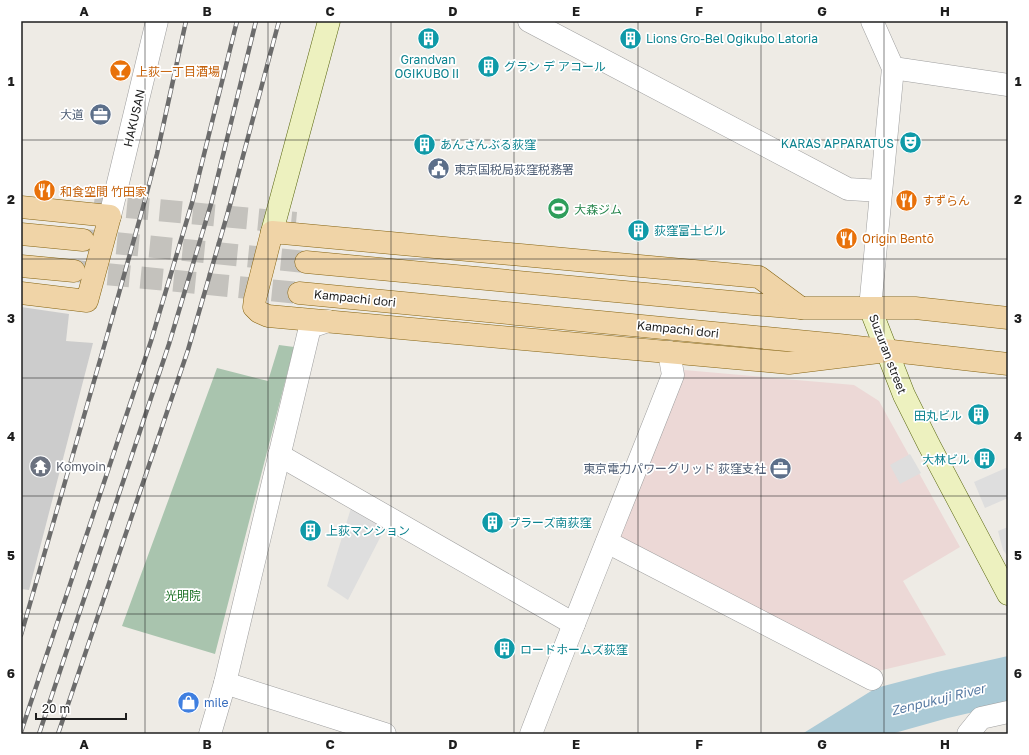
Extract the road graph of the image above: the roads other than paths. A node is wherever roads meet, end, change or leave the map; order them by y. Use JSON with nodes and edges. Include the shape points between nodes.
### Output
{"nodes":[{"id":1,"x":157,"y":21,"type":"edge"},
{"id":2,"x":329,"y":21,"type":"edge"},
{"id":3,"x":872,"y":21,"type":"edge"},
{"id":4,"x":542,"y":24,"type":"edge"},
{"id":5,"x":893,"y":68,"type":"junction"},
{"id":6,"x":1008,"y":85,"type":"edge"},
{"id":7,"x":881,"y":192,"type":"junction"},
{"id":8,"x":21,"y":208,"type":"edge"},
{"id":9,"x":110,"y":216,"type":"junction"},
{"id":10,"x":272,"y":232,"type":"junction"},
{"id":11,"x":21,"y":234,"type":"edge"},
{"id":12,"x":83,"y":240,"type":"tunnel mouth"},
{"id":13,"x":306,"y":262,"type":"tunnel mouth"},
{"id":14,"x":21,"y":266,"type":"edge"},
{"id":15,"x":74,"y":271,"type":"tunnel mouth"},
{"id":16,"x":299,"y":293,"type":"tunnel mouth"},
{"id":17,"x":21,"y":294,"type":"edge"},
{"id":18,"x":801,"y":308,"type":"junction"},
{"id":19,"x":870,"y":308,"type":"junction"},
{"id":20,"x":1008,"y":318,"type":"edge"},
{"id":21,"x":328,"y":320,"type":"junction"},
{"id":22,"x":887,"y":351,"type":"junction"},
{"id":23,"x":669,"y":352,"type":"junction"},
{"id":24,"x":1008,"y":364,"type":"edge"},
{"id":25,"x":279,"y":455,"type":"junction"},
{"id":26,"x":607,"y":542,"type":"junction"},
{"id":27,"x":1008,"y":594,"type":"edge"},
{"id":28,"x":574,"y":624,"type":"junction"},
{"id":29,"x":872,"y":679,"type":"dead end"},
{"id":30,"x":225,"y":683,"type":"junction"},
{"id":31,"x":1008,"y":712,"type":"edge"},
{"id":32,"x":210,"y":734,"type":"edge"},
{"id":33,"x":385,"y":734,"type":"edge"},
{"id":34,"x":531,"y":734,"type":"edge"},
{"id":35,"x":968,"y":734,"type":"edge"}],
"edges":[{"from":1,"to":9,"type":"street","name":"HAKUSAN"},
{"from":2,"to":10,"type":"street"},
{"from":3,"to":5,"type":"street","name":"Suzuran street"},
{"from":4,"to":7,"type":"street","via":[[848,189]]},
{"from":5,"to":6,"type":"street"},
{"from":5,"to":7,"type":"street","name":"Suzuran street"},
{"from":7,"to":19,"type":"street","name":"Suzuran street"},
{"from":8,"to":9,"type":"main road"},
{"from":9,"to":17,"type":"main road","via":[[87,301]]},
{"from":10,"to":18,"type":"main road","via":[[759,277]]},
{"from":10,"to":21,"type":"main road","via":[[254,307],[268,316]]},
{"from":11,"to":12,"type":"main road"},
{"from":13,"to":18,"type":"main road"},
{"from":14,"to":15,"type":"main road"},
{"from":16,"to":22,"type":"main road","name":"Kampachi dori"},
{"from":18,"to":19,"type":"main road"},
{"from":19,"to":20,"type":"main road","via":[[915,308]]},
{"from":19,"to":22,"type":"street","name":"Suzuran street"},
{"from":21,"to":23,"type":"main road"},
{"from":21,"to":25,"type":"street","via":[[310,327]]},
{"from":22,"to":23,"type":"main road","via":[[789,363]]},
{"from":22,"to":24,"type":"main road","name":"Kampachi dori"},
{"from":22,"to":27,"type":"street","name":"Suzuran street","via":[[907,401]]},
{"from":23,"to":26,"type":"street","via":[[673,375]]},
{"from":25,"to":28,"type":"street"},
{"from":25,"to":30,"type":"street"},
{"from":26,"to":28,"type":"street"},
{"from":26,"to":29,"type":"street"},
{"from":28,"to":34,"type":"street"},
{"from":30,"to":32,"type":"street"},
{"from":30,"to":33,"type":"street"},
{"from":31,"to":35,"type":"street","via":[[981,718]]}]}
